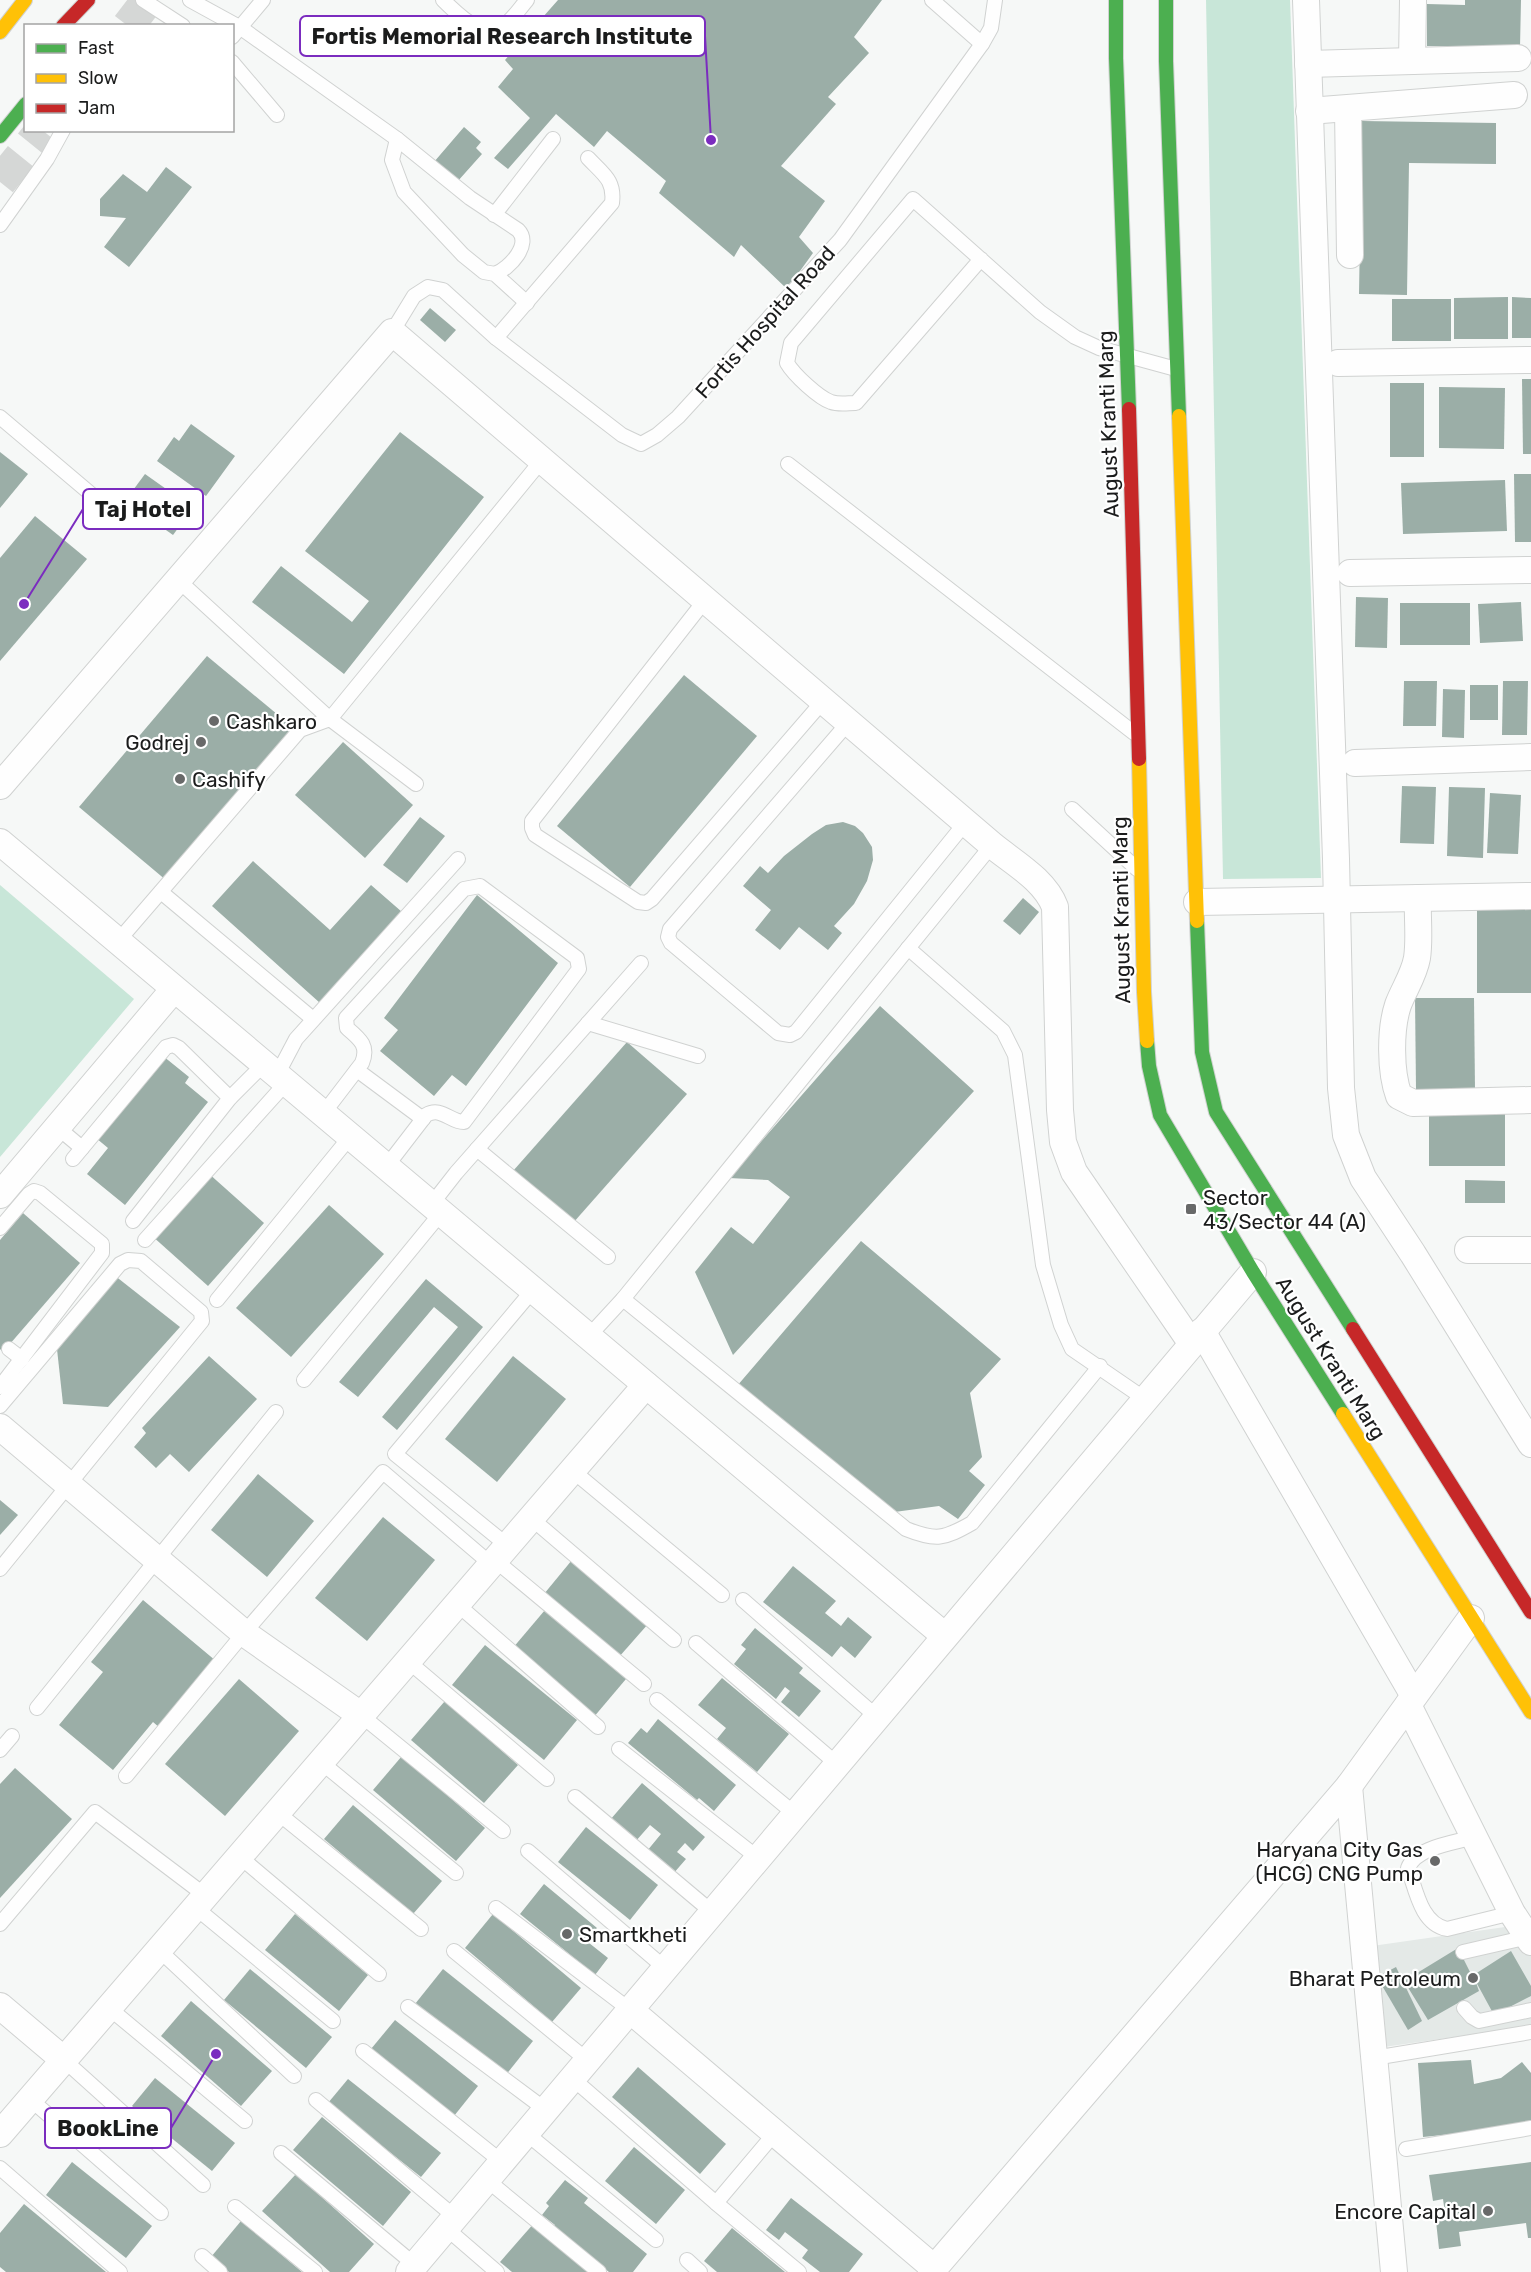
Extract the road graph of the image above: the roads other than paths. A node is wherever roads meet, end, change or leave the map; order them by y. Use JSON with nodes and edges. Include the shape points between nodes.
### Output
{"nodes":[{"id":1,"x":26,"y":0,"type":"edge"},
{"id":2,"x":88,"y":0,"type":"edge"},
{"id":3,"x":142,"y":0,"type":"edge"},
{"id":4,"x":190,"y":0,"type":"edge"},
{"id":5,"x":263,"y":0,"type":"edge"},
{"id":6,"x":443,"y":0,"type":"edge"},
{"id":7,"x":527,"y":0,"type":"edge"},
{"id":8,"x":932,"y":0,"type":"edge"},
{"id":9,"x":995,"y":0,"type":"edge"},
{"id":10,"x":1116,"y":0,"type":"edge"},
{"id":11,"x":1166,"y":0,"type":"edge"},
{"id":12,"x":1306,"y":0,"type":"edge"},
{"id":13,"x":1413,"y":0,"type":"edge"},
{"id":14,"x":65,"y":24,"type":"edge"},
{"id":15,"x":180,"y":24,"type":"edge"},
{"id":16,"x":225,"y":24,"type":"edge"},
{"id":17,"x":0,"y":32,"type":"edge"},
{"id":18,"x":237,"y":32,"type":"edge"},
{"id":19,"x":982,"y":44,"type":"junction"},
{"id":20,"x":1518,"y":58,"type":"dead end"},
{"id":21,"x":1412,"y":61,"type":"junction"},
{"id":22,"x":234,"y":64,"type":"edge"},
{"id":23,"x":1308,"y":64,"type":"junction"},
{"id":24,"x":1514,"y":95,"type":"dead end"},
{"id":25,"x":24,"y":106,"type":"edge"},
{"id":26,"x":1348,"y":109,"type":"junction"},
{"id":27,"x":1310,"y":111,"type":"junction"},
{"id":28,"x":277,"y":115,"type":"dead end"},
{"id":29,"x":62,"y":132,"type":"edge"},
{"id":30,"x":0,"y":136,"type":"edge"},
{"id":31,"x":397,"y":139,"type":"junction"},
{"id":32,"x":553,"y":139,"type":"dead end"},
{"id":33,"x":588,"y":158,"type":"dead end"},
{"id":34,"x":494,"y":215,"type":"junction"},
{"id":35,"x":0,"y":225,"type":"edge"},
{"id":36,"x":1350,"y":255,"type":"dead end"},
{"id":37,"x":981,"y":259,"type":"junction"},
{"id":38,"x":495,"y":274,"type":"junction"},
{"id":39,"x":527,"y":303,"type":"junction"},
{"id":40,"x":392,"y":332,"type":"junction"},
{"id":41,"x":496,"y":338,"type":"junction"},
{"id":42,"x":1127,"y":356,"type":"junction"},
{"id":43,"x":1531,"y":360,"type":"edge"},
{"id":44,"x":1338,"y":363,"type":"dead end"},
{"id":45,"x":1179,"y":369,"type":"junction"},
{"id":46,"x":0,"y":417,"type":"edge"},
{"id":47,"x":542,"y":460,"type":"junction"},
{"id":48,"x":788,"y":464,"type":"dead end"},
{"id":49,"x":98,"y":500,"type":"dead end"},
{"id":50,"x":1531,"y":570,"type":"edge"},
{"id":51,"x":1350,"y":573,"type":"dead end"},
{"id":52,"x":178,"y":580,"type":"junction"},
{"id":53,"x":706,"y":599,"type":"junction"},
{"id":54,"x":824,"y":700,"type":"junction"},
{"id":55,"x":330,"y":719,"type":"junction"},
{"id":56,"x":848,"y":723,"type":"junction"},
{"id":57,"x":1138,"y":736,"type":"junction"},
{"id":58,"x":1531,"y":757,"type":"edge"},
{"id":59,"x":1356,"y":763,"type":"dead end"},
{"id":60,"x":416,"y":784,"type":"dead end"},
{"id":61,"x":0,"y":786,"type":"edge"},
{"id":62,"x":1072,"y":809,"type":"dead end"},
{"id":63,"x":966,"y":822,"type":"junction"},
{"id":64,"x":0,"y":842,"type":"edge"},
{"id":65,"x":992,"y":845,"type":"junction"},
{"id":66,"x":458,"y":859,"type":"dead end"},
{"id":67,"x":1141,"y":873,"type":"junction"},
{"id":68,"x":160,"y":892,"type":"junction"},
{"id":69,"x":1531,"y":896,"type":"edge"},
{"id":70,"x":1418,"y":898,"type":"junction"},
{"id":71,"x":1337,"y":899,"type":"junction"},
{"id":72,"x":1197,"y":902,"type":"junction"},
{"id":73,"x":119,"y":940,"type":"junction"},
{"id":74,"x":908,"y":948,"type":"junction"},
{"id":75,"x":640,"y":963,"type":"dead end"},
{"id":76,"x":174,"y":989,"type":"junction"},
{"id":77,"x":313,"y":1019,"type":"junction"},
{"id":78,"x":588,"y":1023,"type":"junction"},
{"id":79,"x":699,"y":1056,"type":"dead end"},
{"id":80,"x":357,"y":1070,"type":"junction"},
{"id":81,"x":275,"y":1074,"type":"junction"},
{"id":82,"x":230,"y":1098,"type":"junction"},
{"id":83,"x":1531,"y":1100,"type":"edge"},
{"id":84,"x":323,"y":1114,"type":"junction"},
{"id":85,"x":423,"y":1119,"type":"junction"},
{"id":86,"x":57,"y":1127,"type":"junction"},
{"id":87,"x":350,"y":1137,"type":"junction"},
{"id":88,"x":477,"y":1149,"type":"junction"},
{"id":89,"x":386,"y":1167,"type":"junction"},
{"id":90,"x":0,"y":1195,"type":"edge"},
{"id":91,"x":436,"y":1209,"type":"junction"},
{"id":92,"x":133,"y":1221,"type":"dead end"},
{"id":93,"x":0,"y":1228,"type":"edge"},
{"id":94,"x":145,"y":1240,"type":"dead end"},
{"id":95,"x":1468,"y":1250,"type":"dead end"},
{"id":96,"x":1531,"y":1250,"type":"edge"},
{"id":97,"x":608,"y":1257,"type":"dead end"},
{"id":98,"x":1252,"y":1272,"type":"junction"},
{"id":99,"x":533,"y":1290,"type":"junction"},
{"id":100,"x":623,"y":1299,"type":"junction"},
{"id":101,"x":218,"y":1300,"type":"dead end"},
{"id":102,"x":588,"y":1337,"type":"junction"},
{"id":103,"x":1197,"y":1337,"type":"junction"},
{"id":104,"x":9,"y":1349,"type":"dead end"},
{"id":105,"x":22,"y":1359,"type":"junction"},
{"id":106,"x":1100,"y":1366,"type":"junction"},
{"id":107,"x":304,"y":1380,"type":"dead end"},
{"id":108,"x":646,"y":1385,"type":"junction"},
{"id":109,"x":0,"y":1387,"type":"edge"},
{"id":110,"x":1145,"y":1399,"type":"junction"},
{"id":111,"x":0,"y":1406,"type":"edge"},
{"id":112,"x":276,"y":1412,"type":"dead end"},
{"id":113,"x":1524,"y":1422,"type":"edge"},
{"id":114,"x":0,"y":1427,"type":"edge"},
{"id":115,"x":1531,"y":1444,"type":"edge"},
{"id":116,"x":573,"y":1471,"type":"junction"},
{"id":117,"x":67,"y":1484,"type":"junction"},
{"id":118,"x":531,"y":1519,"type":"junction"},
{"id":119,"x":499,"y":1557,"type":"junction"},
{"id":120,"x":157,"y":1560,"type":"junction"},
{"id":121,"x":0,"y":1569,"type":"edge"},
{"id":122,"x":722,"y":1595,"type":"dead end"},
{"id":123,"x":742,"y":1600,"type":"dead end"},
{"id":124,"x":458,"y":1605,"type":"junction"},
{"id":125,"x":1531,"y":1612,"type":"edge"},
{"id":126,"x":1471,"y":1618,"type":"junction"},
{"id":127,"x":244,"y":1633,"type":"junction"},
{"id":128,"x":945,"y":1636,"type":"junction"},
{"id":129,"x":674,"y":1640,"type":"dead end"},
{"id":130,"x":696,"y":1643,"type":"dead end"},
{"id":131,"x":409,"y":1662,"type":"junction"},
{"id":132,"x":644,"y":1684,"type":"dead end"},
{"id":133,"x":657,"y":1700,"type":"dead end"},
{"id":134,"x":1411,"y":1701,"type":"junction"},
{"id":135,"x":37,"y":1708,"type":"dead end"},
{"id":136,"x":1531,"y":1712,"type":"edge"},
{"id":137,"x":362,"y":1716,"type":"junction"},
{"id":138,"x":877,"y":1717,"type":"junction"},
{"id":139,"x":598,"y":1727,"type":"dead end"},
{"id":140,"x":12,"y":1736,"type":"dead end"},
{"id":141,"x":619,"y":1749,"type":"dead end"},
{"id":142,"x":0,"y":1750,"type":"edge"},
{"id":143,"x":322,"y":1763,"type":"junction"},
{"id":144,"x":837,"y":1764,"type":"junction"},
{"id":145,"x":126,"y":1776,"type":"dead end"},
{"id":146,"x":547,"y":1779,"type":"dead end"},
{"id":147,"x":1349,"y":1786,"type":"junction"},
{"id":148,"x":575,"y":1797,"type":"dead end"},
{"id":149,"x":278,"y":1813,"type":"junction"},
{"id":150,"x":795,"y":1814,"type":"junction"},
{"id":151,"x":502,"y":1831,"type":"dead end"},
{"id":152,"x":1474,"y":1837,"type":"junction"},
{"id":153,"x":528,"y":1851,"type":"dead end"},
{"id":154,"x":240,"y":1857,"type":"junction"},
{"id":155,"x":758,"y":1858,"type":"junction"},
{"id":156,"x":456,"y":1873,"type":"dead end"},
{"id":157,"x":201,"y":1902,"type":"junction"},
{"id":158,"x":496,"y":1908,"type":"dead end"},
{"id":159,"x":712,"y":1912,"type":"junction"},
{"id":160,"x":1512,"y":1913,"type":"junction"},
{"id":161,"x":0,"y":1924,"type":"edge"},
{"id":162,"x":421,"y":1929,"type":"dead end"},
{"id":163,"x":1530,"y":1939,"type":"edge"},
{"id":164,"x":159,"y":1950,"type":"junction"},
{"id":165,"x":454,"y":1951,"type":"dead end"},
{"id":166,"x":1463,"y":1952,"type":"dead end"},
{"id":167,"x":665,"y":1968,"type":"junction"},
{"id":168,"x":379,"y":1974,"type":"dead end"},
{"id":169,"x":0,"y":2006,"type":"edge"},
{"id":170,"x":408,"y":2007,"type":"dead end"},
{"id":171,"x":109,"y":2008,"type":"junction"},
{"id":172,"x":1464,"y":2008,"type":"dead end"},
{"id":173,"x":630,"y":2010,"type":"junction"},
{"id":174,"x":1531,"y":2010,"type":"edge"},
{"id":175,"x":333,"y":2021,"type":"dead end"},
{"id":176,"x":1531,"y":2032,"type":"edge"},
{"id":177,"x":363,"y":2051,"type":"dead end"},
{"id":178,"x":1374,"y":2058,"type":"junction"},
{"id":179,"x":64,"y":2060,"type":"junction"},
{"id":180,"x":580,"y":2069,"type":"junction"},
{"id":181,"x":294,"y":2076,"type":"dead end"},
{"id":182,"x":30,"y":2099,"type":"junction"},
{"id":183,"x":316,"y":2100,"type":"dead end"},
{"id":184,"x":546,"y":2110,"type":"junction"},
{"id":185,"x":245,"y":2121,"type":"dead end"},
{"id":186,"x":1531,"y":2128,"type":"edge"},
{"id":187,"x":526,"y":2133,"type":"junction"},
{"id":188,"x":775,"y":2133,"type":"junction"},
{"id":189,"x":0,"y":2134,"type":"edge"},
{"id":190,"x":1406,"y":2148,"type":"dead end"},
{"id":191,"x":281,"y":2152,"type":"dead end"},
{"id":192,"x":0,"y":2168,"type":"edge"},
{"id":193,"x":494,"y":2171,"type":"junction"},
{"id":194,"x":203,"y":2185,"type":"dead end"},
{"id":195,"x":716,"y":2203,"type":"junction"},
{"id":196,"x":235,"y":2208,"type":"dead end"},
{"id":197,"x":161,"y":2213,"type":"dead end"},
{"id":198,"x":451,"y":2223,"type":"junction"},
{"id":199,"x":656,"y":2240,"type":"dead end"},
{"id":200,"x":202,"y":2256,"type":"dead end"},
{"id":201,"x":687,"y":2260,"type":"dead end"},
{"id":202,"x":412,"y":2268,"type":"edge"},
{"id":203,"x":932,"y":2270,"type":"edge"},
{"id":204,"x":120,"y":2272,"type":"edge"},
{"id":205,"x":220,"y":2272,"type":"edge"},
{"id":206,"x":315,"y":2272,"type":"edge"},
{"id":207,"x":498,"y":2272,"type":"edge"},
{"id":208,"x":599,"y":2272,"type":"edge"},
{"id":209,"x":700,"y":2272,"type":"edge"},
{"id":210,"x":799,"y":2272,"type":"edge"},
{"id":211,"x":1394,"y":2272,"type":"edge"}],
"edges":[{"from":1,"to":17,"type":"main road"},
{"from":2,"to":14,"type":"main road"},
{"from":3,"to":15,"type":"lane"},
{"from":4,"to":16,"type":"lane"},
{"from":5,"to":18,"type":"lane"},
{"from":6,"to":7,"type":"lane","via":[[480,29],[494,29],[508,22]]},
{"from":8,"to":19,"type":"lane"},
{"from":9,"to":19,"type":"lane","name":"Fortis Hospital Road","via":[[991,28]]},
{"from":10,"to":42,"type":"main road","name":"August Kranti Marg"},
{"from":11,"to":45,"type":"main road","name":"August Kranti Marg"},
{"from":12,"to":23,"type":"street"},
{"from":13,"to":21,"type":"street"},
{"from":18,"to":31,"type":"lane"},
{"from":19,"to":41,"type":"lane","name":"Fortis Hospital Road","via":[[840,240],[657,435],[640,444],[622,435]]},
{"from":20,"to":21,"type":"street"},
{"from":21,"to":23,"type":"street"},
{"from":22,"to":28,"type":"lane"},
{"from":23,"to":27,"type":"street"},
{"from":24,"to":26,"type":"street"},
{"from":25,"to":30,"type":"main road"},
{"from":26,"to":27,"type":"street"},
{"from":26,"to":36,"type":"street"},
{"from":27,"to":71,"type":"street"},
{"from":29,"to":35,"type":"lane"},
{"from":31,"to":34,"type":"lane"},
{"from":31,"to":38,"type":"lane","via":[[392,160],[404,192],[463,255],[484,272]]},
{"from":32,"to":34,"type":"lane"},
{"from":33,"to":39,"type":"lane","via":[[610,180],[614,191],[612,203]]},
{"from":34,"to":38,"type":"lane","via":[[518,230],[524,242],[504,270]]},
{"from":37,"to":37,"type":"lane","via":[[913,199],[790,343],[787,363],[794,375],[831,402],[856,402]]},
{"from":37,"to":42,"type":"lane","via":[[1040,312],[1075,337]]},
{"from":38,"to":39,"type":"lane"},
{"from":39,"to":41,"type":"lane"},
{"from":40,"to":41,"type":"lane","via":[[414,296],[428,288],[443,290]]},
{"from":40,"to":47,"type":"street"},
{"from":40,"to":52,"type":"street"},
{"from":42,"to":45,"type":"lane"},
{"from":42,"to":57,"type":"main road","name":"August Kranti Marg"},
{"from":43,"to":44,"type":"street"},
{"from":45,"to":72,"type":"main road","name":"August Kranti Marg"},
{"from":46,"to":49,"type":"lane"},
{"from":47,"to":53,"type":"street"},
{"from":47,"to":55,"type":"lane"},
{"from":48,"to":57,"type":"lane"},
{"from":50,"to":51,"type":"street"},
{"from":52,"to":55,"type":"lane"},
{"from":52,"to":61,"type":"street"},
{"from":53,"to":54,"type":"street"},
{"from":53,"to":54,"type":"lane","via":[[531,821],[535,835],[638,902],[646,903]]},
{"from":54,"to":56,"type":"street"},
{"from":55,"to":60,"type":"lane"},
{"from":55,"to":68,"type":"lane","via":[[300,730]]},
{"from":56,"to":63,"type":"street"},
{"from":56,"to":63,"type":"lane","via":[[670,929],[668,937],[778,1033],[796,1032]]},
{"from":57,"to":67,"type":"main road","name":"August Kranti Marg"},
{"from":58,"to":59,"type":"street"},
{"from":62,"to":67,"type":"lane"},
{"from":63,"to":65,"type":"street"},
{"from":64,"to":73,"type":"street"},
{"from":65,"to":74,"type":"lane"},
{"from":65,"to":103,"type":"street","via":[[1042,885],[1055,907],[1060,1110],[1063,1142],[1074,1172]]},
{"from":66,"to":77,"type":"lane"},
{"from":67,"to":98,"type":"main road","name":"August Kranti Marg","via":[[1149,1066],[1160,1115]]},
{"from":68,"to":73,"type":"lane"},
{"from":68,"to":77,"type":"lane"},
{"from":69,"to":70,"type":"street"},
{"from":70,"to":71,"type":"street"},
{"from":70,"to":83,"type":"street","via":[[1417,958],[1393,1029],[1394,1082],[1399,1096],[1413,1103]]},
{"from":71,"to":72,"type":"street"},
{"from":71,"to":113,"type":"street","via":[[1341,1088],[1346,1135],[1363,1178]]},
{"from":72,"to":125,"type":"main road","name":"August Kranti Marg","via":[[1202,1052],[1216,1112]]},
{"from":73,"to":76,"type":"street"},
{"from":74,"to":100,"type":"lane"},
{"from":74,"to":106,"type":"lane","via":[[1003,1031],[1015,1055],[1043,1265],[1072,1349]]},
{"from":75,"to":78,"type":"lane"},
{"from":76,"to":81,"type":"street"},
{"from":76,"to":86,"type":"street"},
{"from":77,"to":81,"type":"lane","via":[[296,1038]]},
{"from":78,"to":79,"type":"lane"},
{"from":78,"to":88,"type":"lane"},
{"from":80,"to":84,"type":"lane"},
{"from":80,"to":85,"type":"lane"},
{"from":80,"to":85,"type":"lane","via":[[366,1051],[363,1041],[347,1028],[346,1018],[464,889],[480,886],[577,958],[579,969],[464,1122],[431,1112]]},
{"from":81,"to":82,"type":"lane"},
{"from":81,"to":84,"type":"street"},
{"from":81,"to":94,"type":"lane"},
{"from":82,"to":86,"type":"lane","via":[[173,1045],[166,1047],[78,1154]]},
{"from":82,"to":92,"type":"lane"},
{"from":84,"to":87,"type":"street"},
{"from":85,"to":89,"type":"lane"},
{"from":86,"to":90,"type":"street"},
{"from":87,"to":89,"type":"street"},
{"from":87,"to":101,"type":"lane"},
{"from":88,"to":91,"type":"lane"},
{"from":88,"to":97,"type":"lane"},
{"from":89,"to":91,"type":"street"},
{"from":91,"to":99,"type":"street"},
{"from":91,"to":107,"type":"lane"},
{"from":93,"to":105,"type":"lane","via":[[34,1191],[103,1248]]},
{"from":95,"to":96,"type":"street"},
{"from":98,"to":103,"type":"street"},
{"from":98,"to":126,"type":"main road","name":"August Kranti Marg"},
{"from":99,"to":102,"type":"street"},
{"from":99,"to":119,"type":"lane","via":[[395,1454]]},
{"from":100,"to":102,"type":"lane"},
{"from":100,"to":106,"type":"lane","via":[[906,1529],[928,1538],[951,1535],[972,1523]]},
{"from":102,"to":108,"type":"street"},
{"from":103,"to":110,"type":"street"},
{"from":103,"to":134,"type":"street"},
{"from":104,"to":105,"type":"lane"},
{"from":105,"to":109,"type":"lane"},
{"from":106,"to":110,"type":"lane"},
{"from":108,"to":116,"type":"street"},
{"from":108,"to":128,"type":"street"},
{"from":110,"to":128,"type":"street"},
{"from":111,"to":117,"type":"lane","via":[[120,1264],[128,1260],[141,1261],[201,1312],[202,1321]]},
{"from":112,"to":120,"type":"lane"},
{"from":113,"to":115,"type":"street"},
{"from":114,"to":117,"type":"street"},
{"from":116,"to":118,"type":"street"},
{"from":116,"to":122,"type":"lane"},
{"from":117,"to":120,"type":"street"},
{"from":117,"to":121,"type":"lane"},
{"from":118,"to":119,"type":"street"},
{"from":118,"to":129,"type":"lane"},
{"from":119,"to":124,"type":"street"},
{"from":119,"to":127,"type":"lane","via":[[383,1472]]},
{"from":119,"to":132,"type":"lane"},
{"from":120,"to":127,"type":"street"},
{"from":120,"to":135,"type":"lane"},
{"from":123,"to":138,"type":"lane"},
{"from":124,"to":131,"type":"street"},
{"from":124,"to":139,"type":"lane"},
{"from":126,"to":134,"type":"street"},
{"from":126,"to":136,"type":"main road","name":"August Kranti Marg"},
{"from":127,"to":137,"type":"street"},
{"from":127,"to":145,"type":"lane"},
{"from":128,"to":138,"type":"street"},
{"from":130,"to":144,"type":"lane"},
{"from":131,"to":137,"type":"street"},
{"from":131,"to":146,"type":"lane"},
{"from":133,"to":150,"type":"lane"},
{"from":134,"to":147,"type":"street"},
{"from":134,"to":152,"type":"street"},
{"from":137,"to":143,"type":"street"},
{"from":137,"to":151,"type":"lane"},
{"from":138,"to":144,"type":"street"},
{"from":140,"to":142,"type":"lane"},
{"from":141,"to":155,"type":"lane"},
{"from":143,"to":149,"type":"street"},
{"from":143,"to":156,"type":"lane"},
{"from":144,"to":150,"type":"street"},
{"from":147,"to":178,"type":"street"},
{"from":147,"to":203,"type":"street"},
{"from":148,"to":159,"type":"lane"},
{"from":149,"to":154,"type":"street"},
{"from":149,"to":162,"type":"lane"},
{"from":150,"to":155,"type":"street"},
{"from":152,"to":160,"type":"street"},
{"from":152,"to":160,"type":"lane","via":[[1424,1852],[1411,1861],[1408,1868],[1424,1913],[1437,1927],[1447,1929]]},
{"from":153,"to":167,"type":"lane"},
{"from":154,"to":157,"type":"street"},
{"from":154,"to":168,"type":"lane"},
{"from":155,"to":159,"type":"street"},
{"from":157,"to":161,"type":"lane","via":[[95,1812]]},
{"from":157,"to":164,"type":"street"},
{"from":157,"to":175,"type":"lane"},
{"from":158,"to":173,"type":"lane"},
{"from":159,"to":167,"type":"street"},
{"from":160,"to":163,"type":"street"},
{"from":163,"to":166,"type":"lane"},
{"from":164,"to":171,"type":"street"},
{"from":164,"to":181,"type":"lane"},
{"from":165,"to":180,"type":"lane"},
{"from":167,"to":173,"type":"street"},
{"from":169,"to":179,"type":"street"},
{"from":170,"to":184,"type":"lane"},
{"from":171,"to":179,"type":"street"},
{"from":171,"to":185,"type":"lane"},
{"from":172,"to":174,"type":"lane","via":[[1479,2021]]},
{"from":173,"to":180,"type":"street"},
{"from":173,"to":188,"type":"street"},
{"from":176,"to":178,"type":"lane"},
{"from":177,"to":193,"type":"lane"},
{"from":178,"to":211,"type":"street"},
{"from":179,"to":182,"type":"street"},
{"from":179,"to":194,"type":"lane"},
{"from":180,"to":184,"type":"street"},
{"from":180,"to":195,"type":"lane"},
{"from":182,"to":189,"type":"street"},
{"from":182,"to":197,"type":"lane"},
{"from":183,"to":198,"type":"lane"},
{"from":184,"to":187,"type":"street"},
{"from":186,"to":190,"type":"lane"},
{"from":187,"to":193,"type":"street"},
{"from":187,"to":199,"type":"lane"},
{"from":188,"to":195,"type":"lane"},
{"from":188,"to":203,"type":"street"},
{"from":191,"to":202,"type":"lane"},
{"from":192,"to":204,"type":"lane"},
{"from":193,"to":198,"type":"street"},
{"from":193,"to":208,"type":"lane"},
{"from":195,"to":210,"type":"lane"},
{"from":196,"to":206,"type":"lane"},
{"from":198,"to":202,"type":"street"},
{"from":198,"to":207,"type":"lane"},
{"from":200,"to":205,"type":"lane"},
{"from":201,"to":209,"type":"lane"}]}
